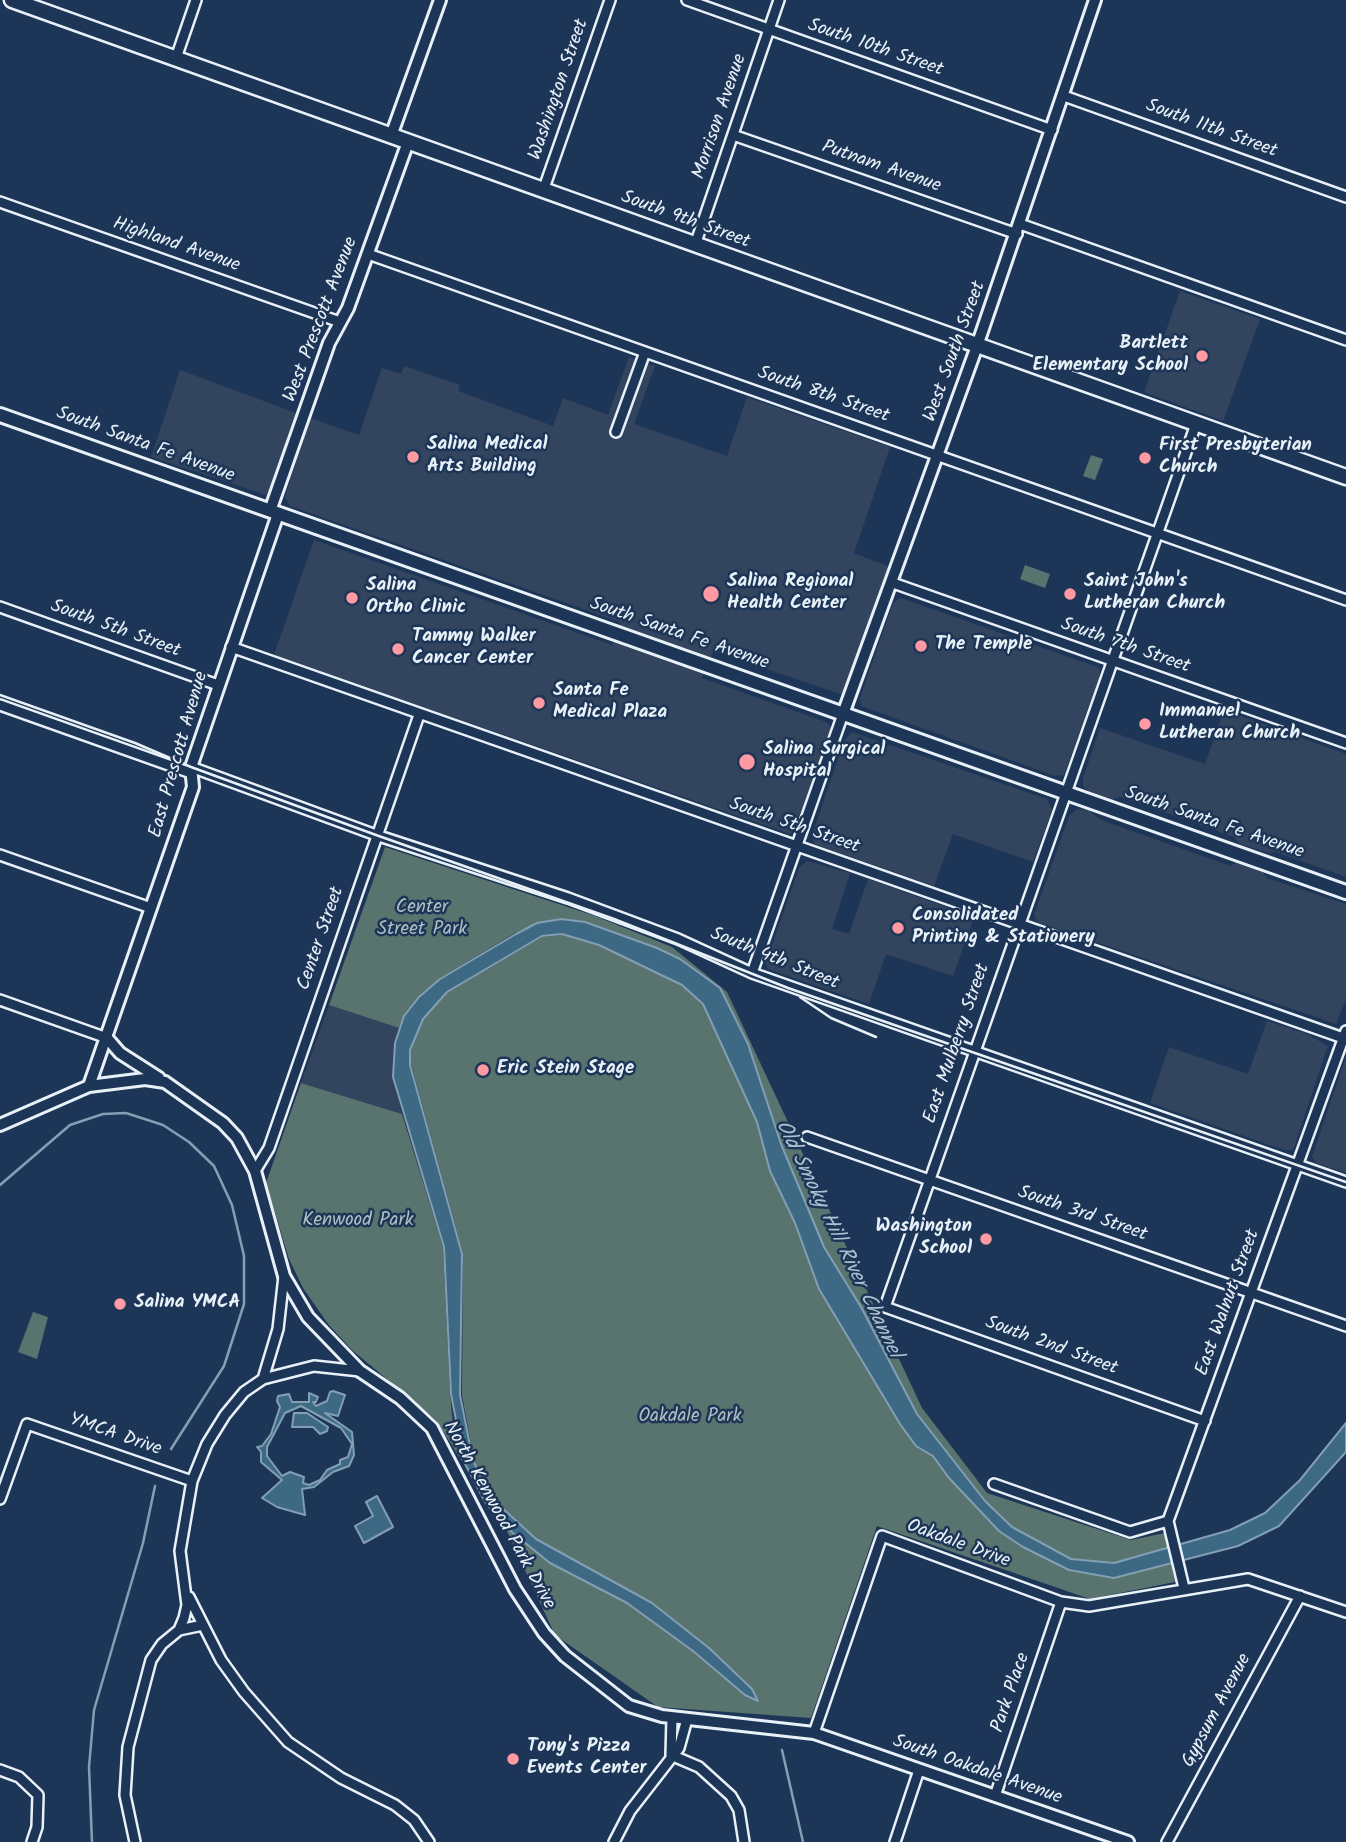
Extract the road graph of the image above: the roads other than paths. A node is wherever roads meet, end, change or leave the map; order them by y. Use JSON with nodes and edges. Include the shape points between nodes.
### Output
{"nodes":[{"id":1,"x":12,"y":0,"type":"edge"},
{"id":2,"x":196,"y":0,"type":"edge"},
{"id":3,"x":440,"y":0,"type":"edge"},
{"id":4,"x":610,"y":0,"type":"edge"},
{"id":5,"x":687,"y":0,"type":"edge"},
{"id":6,"x":779,"y":0,"type":"edge"},
{"id":7,"x":1095,"y":0,"type":"edge"},
{"id":8,"x":769,"y":30,"type":"junction"},
{"id":9,"x":176,"y":58,"type":"junction"},
{"id":10,"x":1064,"y":96,"type":"junction"},
{"id":11,"x":1052,"y":130,"type":"junction"},
{"id":12,"x":733,"y":135,"type":"junction"},
{"id":13,"x":391,"y":136,"type":"junction"},
{"id":14,"x":408,"y":142,"type":"junction"},
{"id":15,"x":544,"y":191,"type":"junction"},
{"id":16,"x":1346,"y":197,"type":"edge"},
{"id":17,"x":0,"y":202,"type":"edge"},
{"id":18,"x":1018,"y":229,"type":"junction"},
{"id":19,"x":695,"y":245,"type":"junction"},
{"id":20,"x":368,"y":254,"type":"junction"},
{"id":21,"x":340,"y":322,"type":"junction"},
{"id":22,"x":1346,"y":340,"type":"edge"},
{"id":23,"x":977,"y":346,"type":"junction"},
{"id":24,"x":645,"y":352,"type":"junction"},
{"id":25,"x":0,"y":415,"type":"edge"},
{"id":26,"x":1196,"y":424,"type":"junction"},
{"id":27,"x":616,"y":432,"type":"dead end"},
{"id":28,"x":938,"y":455,"type":"junction"},
{"id":29,"x":1346,"y":477,"type":"edge"},
{"id":30,"x":274,"y":513,"type":"junction"},
{"id":31,"x":1158,"y":535,"type":"junction"},
{"id":32,"x":893,"y":583,"type":"junction"},
{"id":33,"x":1346,"y":600,"type":"edge"},
{"id":34,"x":0,"y":607,"type":"edge"},
{"id":35,"x":231,"y":647,"type":"junction"},
{"id":36,"x":1114,"y":662,"type":"junction"},
{"id":37,"x":218,"y":685,"type":"junction"},
{"id":38,"x":0,"y":705,"type":"edge"},
{"id":39,"x":843,"y":714,"type":"junction"},
{"id":40,"x":419,"y":715,"type":"junction"},
{"id":41,"x":1346,"y":744,"type":"edge"},
{"id":42,"x":191,"y":770,"type":"junction"},
{"id":43,"x":1065,"y":792,"type":"junction"},
{"id":44,"x":376,"y":835,"type":"junction"},
{"id":45,"x":796,"y":846,"type":"junction"},
{"id":46,"x":0,"y":855,"type":"edge"},
{"id":47,"x":1346,"y":892,"type":"edge"},
{"id":48,"x":151,"y":908,"type":"junction"},
{"id":49,"x":1019,"y":925,"type":"junction"},
{"id":50,"x":752,"y":974,"type":"junction"},
{"id":51,"x":0,"y":1000,"type":"edge"},
{"id":52,"x":1345,"y":1036,"type":"edge"},
{"id":53,"x":107,"y":1038,"type":"junction"},
{"id":54,"x":974,"y":1052,"type":"junction"},
{"id":55,"x":165,"y":1082,"type":"junction"},
{"id":56,"x":89,"y":1086,"type":"junction"},
{"id":57,"x":0,"y":1125,"type":"edge"},
{"id":58,"x":807,"y":1137,"type":"dead end"},
{"id":59,"x":1297,"y":1166,"type":"junction"},
{"id":60,"x":255,"y":1171,"type":"junction"},
{"id":61,"x":929,"y":1181,"type":"junction"},
{"id":62,"x":1346,"y":1182,"type":"edge"},
{"id":63,"x":284,"y":1276,"type":"junction"},
{"id":64,"x":1251,"y":1293,"type":"junction"},
{"id":65,"x":885,"y":1307,"type":"joint"},
{"id":66,"x":1346,"y":1326,"type":"edge"},
{"id":67,"x":360,"y":1371,"type":"junction"},
{"id":68,"x":263,"y":1378,"type":"junction"},
{"id":69,"x":1205,"y":1421,"type":"junction"},
{"id":70,"x":192,"y":1481,"type":"junction"},
{"id":71,"x":994,"y":1484,"type":"dead end"},
{"id":72,"x":0,"y":1499,"type":"edge"},
{"id":73,"x":1168,"y":1521,"type":"junction"},
{"id":74,"x":1184,"y":1588,"type":"junction"},
{"id":75,"x":186,"y":1591,"type":"junction"},
{"id":76,"x":1300,"y":1596,"type":"junction"},
{"id":77,"x":1062,"y":1602,"type":"junction"},
{"id":78,"x":1346,"y":1612,"type":"edge"},
{"id":79,"x":202,"y":1625,"type":"junction"},
{"id":80,"x":178,"y":1630,"type":"junction"},
{"id":81,"x":672,"y":1718,"type":"junction"},
{"id":82,"x":687,"y":1719,"type":"junction"},
{"id":83,"x":814,"y":1732,"type":"junction"},
{"id":84,"x":671,"y":1755,"type":"junction"},
{"id":85,"x":0,"y":1770,"type":"edge"},
{"id":86,"x":919,"y":1770,"type":"junction"},
{"id":87,"x":995,"y":1796,"type":"junction"},
{"id":88,"x":32,"y":1842,"type":"edge"},
{"id":89,"x":135,"y":1842,"type":"edge"},
{"id":90,"x":429,"y":1842,"type":"edge"},
{"id":91,"x":614,"y":1842,"type":"edge"},
{"id":92,"x":744,"y":1842,"type":"edge"},
{"id":93,"x":895,"y":1842,"type":"edge"},
{"id":94,"x":1128,"y":1842,"type":"edge"},
{"id":95,"x":1167,"y":1842,"type":"edge"}],
"edges":[{"from":1,"to":9,"type":"main road","name":"South 9th Street"},
{"from":2,"to":9,"type":"street"},
{"from":3,"to":13,"type":"street"},
{"from":4,"to":15,"type":"street","name":"Washington Street"},
{"from":5,"to":8,"type":"street","name":"South 10th Street"},
{"from":6,"to":8,"type":"street","name":"Morrison Avenue"},
{"from":7,"to":10,"type":"street","name":"West South Street"},
{"from":8,"to":11,"type":"street","name":"South 10th Street"},
{"from":8,"to":12,"type":"street","name":"Morrison Avenue"},
{"from":9,"to":13,"type":"main road","name":"South 9th Street"},
{"from":10,"to":11,"type":"street","name":"West South Street"},
{"from":10,"to":16,"type":"street","name":"South 11th Street"},
{"from":11,"to":18,"type":"street","name":"West South Street"},
{"from":12,"to":18,"type":"street","name":"Putnam Avenue"},
{"from":12,"to":19,"type":"street","name":"Morrison Avenue"},
{"from":13,"to":14,"type":"main road","name":"South 9th Street"},
{"from":14,"to":15,"type":"main road","name":"South 9th Street"},
{"from":14,"to":20,"type":"street","name":"West Prescott Avenue"},
{"from":15,"to":19,"type":"main road","name":"South 9th Street"},
{"from":17,"to":21,"type":"street","name":"Highland Avenue"},
{"from":18,"to":22,"type":"street"},
{"from":18,"to":23,"type":"street","name":"West South Street"},
{"from":19,"to":23,"type":"main road","name":"South 9th Street"},
{"from":20,"to":21,"type":"street","name":"West Prescott Avenue"},
{"from":20,"to":24,"type":"street","name":"South 8th Street"},
{"from":21,"to":30,"type":"street","name":"West Prescott Avenue","via":[[329,343]]},
{"from":23,"to":26,"type":"main road","name":"South 9th Street"},
{"from":23,"to":28,"type":"street","name":"West South Street"},
{"from":24,"to":27,"type":"street"},
{"from":24,"to":28,"type":"street","name":"South 8th Street"},
{"from":25,"to":30,"type":"main road","name":"South Santa Fe Avenue"},
{"from":26,"to":29,"type":"main road","name":"South 9th Street"},
{"from":26,"to":31,"type":"street","name":"East Mulberry Street"},
{"from":28,"to":31,"type":"street","name":"South 8th Street"},
{"from":28,"to":32,"type":"street","name":"West South Street"},
{"from":30,"to":35,"type":"street","name":"East Prescott Avenue"},
{"from":30,"to":39,"type":"main road","name":"South Santa Fe Avenue"},
{"from":31,"to":33,"type":"street","name":"South 8th Street"},
{"from":31,"to":36,"type":"street","name":"East Mulberry Street"},
{"from":32,"to":36,"type":"street","name":"South 7th Street"},
{"from":32,"to":39,"type":"street","name":"West South Street"},
{"from":34,"to":37,"type":"street","name":"South 5th Street"},
{"from":35,"to":37,"type":"street","name":"East Prescott Avenue"},
{"from":35,"to":40,"type":"street","name":"South 5th Street"},
{"from":36,"to":41,"type":"street","name":"South 7th Street"},
{"from":36,"to":43,"type":"street","name":"East Mulberry Street"},
{"from":37,"to":42,"type":"street","name":"East Prescott Avenue"},
{"from":38,"to":42,"type":"street","name":"South 4th Street"},
{"from":39,"to":43,"type":"main road","name":"South Santa Fe Avenue"},
{"from":39,"to":45,"type":"street"},
{"from":40,"to":44,"type":"street","name":"Center Street"},
{"from":40,"to":45,"type":"street","name":"South 5th Street"},
{"from":42,"to":44,"type":"street","name":"South 4th Street"},
{"from":42,"to":48,"type":"street","name":"East Prescott Avenue","via":[[193,788]]},
{"from":43,"to":47,"type":"main road","name":"South Santa Fe Avenue"},
{"from":43,"to":49,"type":"street","name":"East Mulberry Street"},
{"from":44,"to":50,"type":"street","name":"South 4th Street","via":[[568,898],[678,939]]},
{"from":44,"to":60,"type":"street","name":"Center Street","via":[[269,1148]]},
{"from":45,"to":49,"type":"street","name":"South 5th Street"},
{"from":45,"to":50,"type":"street"},
{"from":46,"to":48,"type":"street"},
{"from":48,"to":53,"type":"street","name":"East Prescott Avenue"},
{"from":49,"to":52,"type":"street","name":"South 5th Street"},
{"from":49,"to":54,"type":"street","name":"East Mulberry Street"},
{"from":50,"to":54,"type":"street","name":"South 4th Street"},
{"from":51,"to":53,"type":"street"},
{"from":52,"to":59,"type":"street","name":"East Walnut Street"},
{"from":53,"to":55,"type":"street","name":"North Kenwood Park Drive","via":[[120,1053]]},
{"from":53,"to":56,"type":"street","name":"East Prescott Avenue"},
{"from":54,"to":59,"type":"street","name":"South 4th Street"},
{"from":54,"to":61,"type":"street","name":"East Mulberry Street"},
{"from":55,"to":56,"type":"street","via":[[135,1079]]},
{"from":55,"to":60,"type":"street","name":"North Kenwood Park Drive","via":[[231,1130]]},
{"from":56,"to":57,"type":"street"},
{"from":58,"to":61,"type":"street","name":"South 3rd Street"},
{"from":59,"to":62,"type":"street","name":"South 4th Street"},
{"from":59,"to":64,"type":"street","name":"East Walnut Street"},
{"from":60,"to":63,"type":"street","name":"North Kenwood Park Drive"},
{"from":61,"to":64,"type":"street","name":"South 3rd Street"},
{"from":61,"to":65,"type":"street","name":"East Mulberry Street"},
{"from":63,"to":67,"type":"street","name":"North Kenwood Park Drive","via":[[308,1317]]},
{"from":63,"to":68,"type":"street","via":[[278,1329]]},
{"from":64,"to":66,"type":"street","name":"South 3rd Street"},
{"from":64,"to":69,"type":"street","name":"East Walnut Street"},
{"from":65,"to":69,"type":"street","name":"South 2nd Street"},
{"from":67,"to":68,"type":"street","via":[[314,1366]]},
{"from":67,"to":81,"type":"street","name":"North Kenwood Park Drive","via":[[400,1398],[432,1428],[515,1589],[544,1633],[565,1656],[629,1706]]},
{"from":68,"to":70,"type":"street","via":[[225,1415]]},
{"from":69,"to":73,"type":"street","name":"East Walnut Street"},
{"from":70,"to":72,"type":"street","name":"YMCA Drive","via":[[27,1424]]},
{"from":70,"to":75,"type":"street","via":[[180,1551]]},
{"from":71,"to":73,"type":"street","via":[[1130,1532]]},
{"from":73,"to":74,"type":"street"},
{"from":74,"to":76,"type":"street","name":"Oakdale Drive","via":[[1248,1579]]},
{"from":74,"to":77,"type":"street","name":"Oakdale Drive","via":[[1089,1606]]},
{"from":75,"to":79,"type":"street"},
{"from":75,"to":80,"type":"street","via":[[187,1605]]},
{"from":76,"to":78,"type":"street","name":"Oakdale Drive"},
{"from":76,"to":95,"type":"street","name":"Gypsum Avenue"},
{"from":77,"to":83,"type":"street","name":"Oakdale Drive","via":[[881,1536]]},
{"from":77,"to":87,"type":"street","name":"Park Place"},
{"from":79,"to":80,"type":"street"},
{"from":79,"to":90,"type":"street","via":[[244,1692],[288,1742],[341,1778],[395,1805],[414,1820]]},
{"from":80,"to":89,"type":"street","via":[[151,1660],[128,1747],[125,1795]]},
{"from":81,"to":82,"type":"street","name":"North Kenwood Park Drive"},
{"from":81,"to":84,"type":"street"},
{"from":82,"to":83,"type":"street","name":"South Oakdale Avenue"},
{"from":82,"to":84,"type":"street","via":[[678,1748]]},
{"from":83,"to":86,"type":"street","name":"South Oakdale Avenue"},
{"from":84,"to":91,"type":"street","via":[[630,1811]]},
{"from":84,"to":92,"type":"street","via":[[699,1767],[731,1796],[739,1810]]},
{"from":85,"to":88,"type":"street","via":[[19,1777],[38,1795]]},
{"from":86,"to":87,"type":"street","name":"South Oakdale Avenue"},
{"from":86,"to":93,"type":"street"},
{"from":87,"to":94,"type":"street","name":"South Oakdale Avenue"}]}
